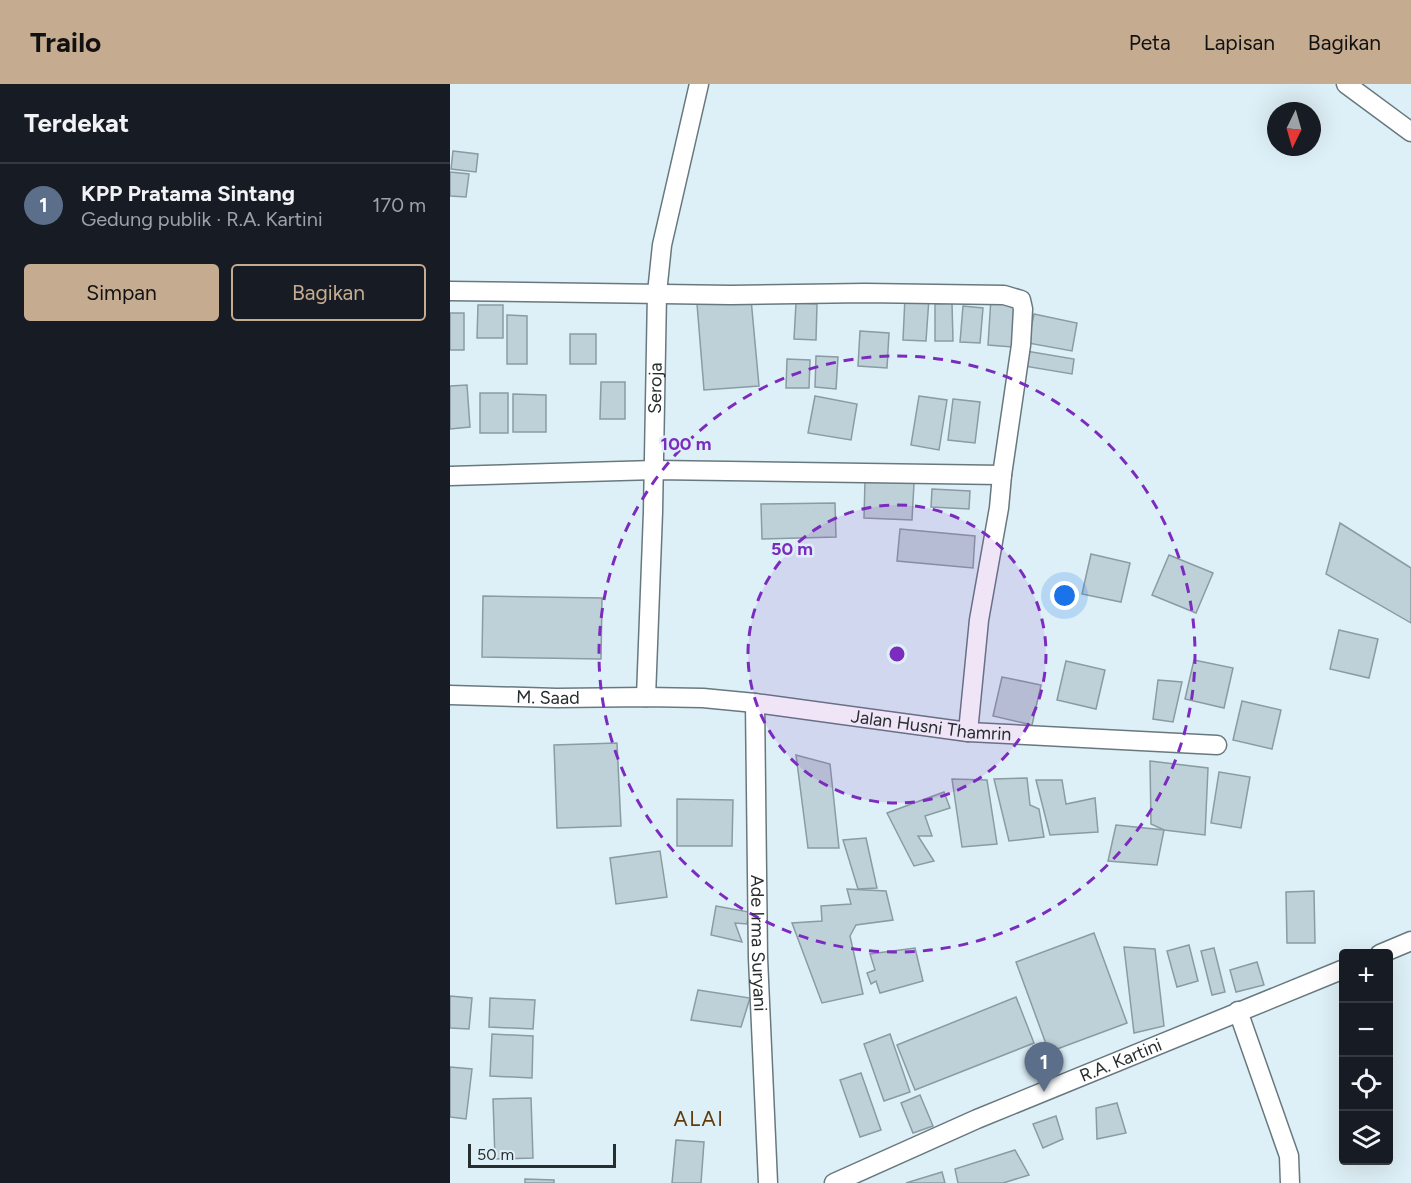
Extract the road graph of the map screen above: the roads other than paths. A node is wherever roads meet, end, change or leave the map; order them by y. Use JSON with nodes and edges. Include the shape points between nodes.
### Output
{"nodes":[{"id":1,"x":699,"y":84,"type":"edge"},
{"id":2,"x":1346,"y":84,"type":"edge"},
{"id":3,"x":1411,"y":132,"type":"edge"},
{"id":4,"x":450,"y":291,"type":"edge"},
{"id":5,"x":657,"y":293,"type":"junction"},
{"id":6,"x":654,"y":470,"type":"junction"},
{"id":7,"x":1002,"y":475,"type":"junction"},
{"id":8,"x":450,"y":476,"type":"edge"},
{"id":9,"x":450,"y":695,"type":"edge"},
{"id":10,"x":646,"y":697,"type":"junction"},
{"id":11,"x":755,"y":703,"type":"junction"},
{"id":12,"x":968,"y":732,"type":"junction"},
{"id":13,"x":1217,"y":745,"type":"dead end"},
{"id":14,"x":1411,"y":941,"type":"edge"},
{"id":15,"x":1392,"y":949,"type":"edge"},
{"id":16,"x":1339,"y":971,"type":"edge"},
{"id":17,"x":1238,"y":1011,"type":"junction"},
{"id":18,"x":768,"y":1183,"type":"edge"},
{"id":19,"x":834,"y":1183,"type":"edge"},
{"id":20,"x":1290,"y":1183,"type":"edge"}],
"edges":[{"from":1,"to":5,"type":"street","name":"Seroja","via":[[663,245]]},
{"from":2,"to":3,"type":"street"},
{"from":4,"to":5,"type":"street"},
{"from":5,"to":6,"type":"street","name":"Seroja"},
{"from":5,"to":7,"type":"street","via":[[1016,297],[1023,309],[1021,345]]},
{"from":6,"to":7,"type":"street"},
{"from":6,"to":8,"type":"street"},
{"from":6,"to":10,"type":"street","name":"Seroja"},
{"from":7,"to":12,"type":"street","via":[[979,620]]},
{"from":9,"to":10,"type":"street","name":"M. Saad"},
{"from":10,"to":11,"type":"street","name":"Jalan Husni Thamrin"},
{"from":11,"to":12,"type":"street","name":"Jalan Husni Thamrin"},
{"from":11,"to":18,"type":"street","name":"Ade Irma Suryani","via":[[758,958]]},
{"from":12,"to":13,"type":"street","name":"Jalan Husni Thamrin"},
{"from":14,"to":15,"type":"street"},
{"from":16,"to":17,"type":"street","name":"R.A. Kartini"},
{"from":17,"to":19,"type":"street","name":"R.A. Kartini","via":[[976,1119]]},
{"from":17,"to":20,"type":"street","via":[[1289,1156]]}]}
